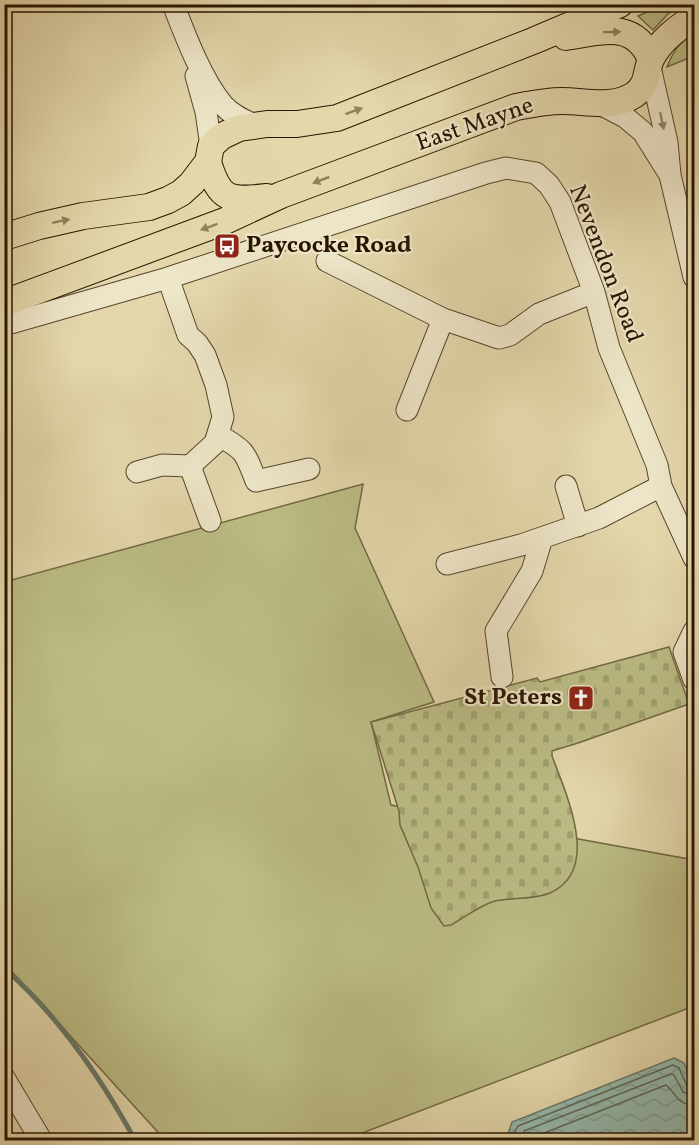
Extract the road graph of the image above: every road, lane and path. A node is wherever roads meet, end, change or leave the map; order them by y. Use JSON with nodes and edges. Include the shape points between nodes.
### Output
{"nodes":[{"id":1,"x":173,"y":4,"type":"edge"},
{"id":2,"x":620,"y":4,"type":"edge"},
{"id":3,"x":694,"y":18,"type":"edge"},
{"id":4,"x":184,"y":32,"type":"junction"},
{"id":5,"x":533,"y":41,"type":"junction"},
{"id":6,"x":651,"y":63,"type":"junction"},
{"id":7,"x":600,"y":104,"type":"junction"},
{"id":8,"x":255,"y":125,"type":"junction"},
{"id":9,"x":210,"y":154,"type":"junction"},
{"id":10,"x":670,"y":176,"type":"junction"},
{"id":11,"x":281,"y":195,"type":"junction"},
{"id":12,"x":4,"y":237,"type":"edge"},
{"id":13,"x":327,"y":261,"type":"dead end"},
{"id":14,"x":694,"y":277,"type":"edge"},
{"id":15,"x":168,"y":278,"type":"junction"},
{"id":16,"x":594,"y":292,"type":"junction"},
{"id":17,"x":4,"y":303,"type":"edge"},
{"id":18,"x":443,"y":319,"type":"junction"},
{"id":19,"x":4,"y":325,"type":"edge"},
{"id":20,"x":407,"y":410,"type":"dead end"},
{"id":21,"x":218,"y":435,"type":"junction"},
{"id":22,"x":190,"y":466,"type":"junction"},
{"id":23,"x":309,"y":469,"type":"dead end"},
{"id":24,"x":137,"y":472,"type":"dead end"},
{"id":25,"x":566,"y":486,"type":"dead end"},
{"id":26,"x":661,"y":486,"type":"junction"},
{"id":27,"x":210,"y":521,"type":"dead end"},
{"id":28,"x":578,"y":526,"type":"junction"},
{"id":29,"x":542,"y":538,"type":"junction"},
{"id":30,"x":694,"y":558,"type":"edge"},
{"id":31,"x":447,"y":564,"type":"dead end"},
{"id":32,"x":694,"y":631,"type":"edge"},
{"id":33,"x":502,"y":677,"type":"dead end"},
{"id":34,"x":694,"y":680,"type":"edge"},
{"id":35,"x":4,"y":1078,"type":"edge"},
{"id":36,"x":41,"y":1140,"type":"edge"}],
"edges":[{"from":1,"to":4,"type":"street"},
{"from":2,"to":5,"type":"main road"},
{"from":3,"to":6,"type":"main road","name":"East Mayne","via":[[675,31]]},
{"from":4,"to":8,"type":"street","via":[[224,106]]},
{"from":4,"to":9,"type":"street","via":[[206,112]]},
{"from":5,"to":6,"type":"main road","one_way":true,"via":[[616,31],[634,36],[647,50]]},
{"from":8,"to":5,"type":"main road","one_way":true,"via":[[337,118]]},
{"from":6,"to":7,"type":"main road","name":"East Mayne","via":[[641,89],[614,103]]},
{"from":6,"to":10,"type":"street","one_way":true},
{"from":7,"to":10,"type":"street","via":[[643,132]]},
{"from":7,"to":11,"type":"main road","name":"East Mayne","one_way":true,"via":[[562,101],[516,107]]},
{"from":8,"to":9,"type":"main road","via":[[222,136]]},
{"from":9,"to":11,"type":"main road","name":"East Mayne","via":[[215,184],[224,194],[243,200]]},
{"from":12,"to":9,"type":"main road","one_way":true,"via":[[83,216],[149,207],[168,200],[192,183]]},
{"from":10,"to":14,"type":"street"},
{"from":11,"to":17,"type":"main road","name":"East Mayne","one_way":true,"via":[[225,221]]},
{"from":13,"to":18,"type":"street"},
{"from":15,"to":16,"type":"street","name":"Nevendon Road","via":[[506,168],[536,173],[549,185],[560,202]]},
{"from":15,"to":19,"type":"street","name":"Nevendon Road"},
{"from":15,"to":21,"type":"street","via":[[188,335],[205,355],[216,385],[223,417]]},
{"from":16,"to":18,"type":"street","via":[[540,314],[499,338]]},
{"from":16,"to":26,"type":"street","name":"Nevendon Road","via":[[609,348],[657,465]]},
{"from":18,"to":20,"type":"street"},
{"from":21,"to":22,"type":"street","via":[[215,443]]},
{"from":21,"to":23,"type":"street","via":[[240,447],[256,481]]},
{"from":22,"to":24,"type":"street","via":[[162,465]]},
{"from":22,"to":27,"type":"street"},
{"from":25,"to":28,"type":"street"},
{"from":26,"to":28,"type":"street"},
{"from":26,"to":30,"type":"street","name":"Nevendon Road"},
{"from":28,"to":29,"type":"street"},
{"from":29,"to":31,"type":"street"},
{"from":29,"to":33,"type":"street","via":[[532,571],[496,631]]},
{"from":32,"to":34,"type":"street","via":[[684,651]]},
{"from":35,"to":36,"type":"street"}]}
